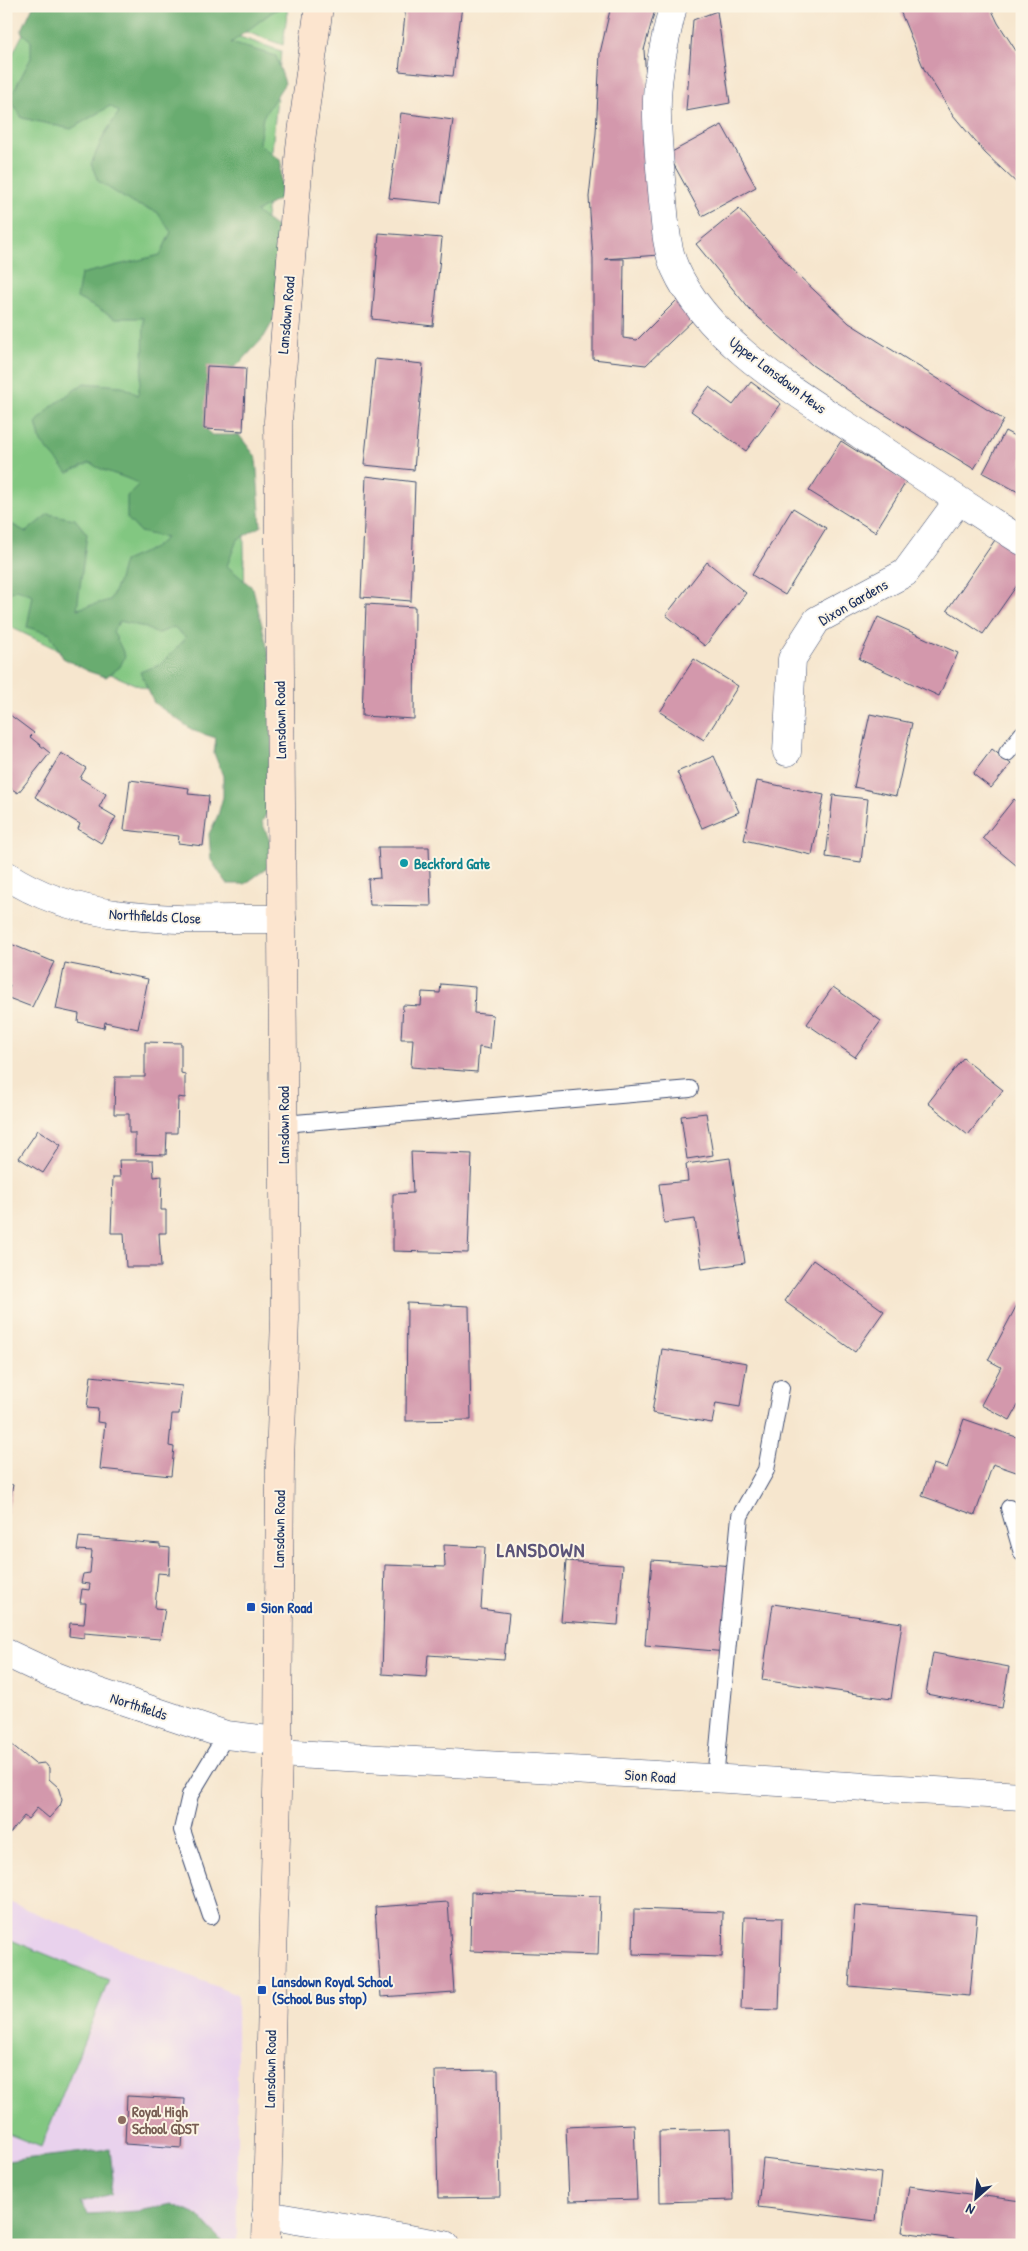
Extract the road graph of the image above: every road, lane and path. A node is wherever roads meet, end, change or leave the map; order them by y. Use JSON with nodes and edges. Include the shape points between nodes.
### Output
{"nodes":[{"id":1,"x":319,"y":6,"type":"edge"},
{"id":2,"x":673,"y":6,"type":"edge"},
{"id":3,"x":958,"y":501,"type":"junction"},
{"id":4,"x":1022,"y":541,"type":"edge"},
{"id":5,"x":1022,"y":734,"type":"edge"},
{"id":6,"x":787,"y":752,"type":"dead end"},
{"id":7,"x":1007,"y":753,"type":"dead end"},
{"id":8,"x":6,"y":875,"type":"edge"},
{"id":9,"x":282,"y":919,"type":"junction"},
{"id":10,"x":690,"y":1089,"type":"dead end"},
{"id":11,"x":284,"y":1124,"type":"junction"},
{"id":12,"x":781,"y":1388,"type":"dead end"},
{"id":13,"x":1009,"y":1508,"type":"dead end"},
{"id":14,"x":1022,"y":1553,"type":"edge"},
{"id":15,"x":6,"y":1653,"type":"edge"},
{"id":16,"x":226,"y":1735,"type":"junction"},
{"id":17,"x":278,"y":1747,"type":"junction"},
{"id":18,"x":715,"y":1780,"type":"junction"},
{"id":19,"x":1022,"y":1796,"type":"edge"},
{"id":20,"x":211,"y":1916,"type":"dead end"},
{"id":21,"x":266,"y":2215,"type":"junction"},
{"id":22,"x":266,"y":2245,"type":"edge"},
{"id":23,"x":445,"y":2245,"type":"edge"}],
"edges":[{"from":1,"to":9,"type":"street","name":"Lansdown Road","via":[[300,148],[278,421]]},
{"from":2,"to":3,"type":"street","name":"Upper Lansdown Mews","via":[[657,98],[666,231],[675,267],[717,328],[747,355]]},
{"from":3,"to":4,"type":"street","name":"Upper Lansdown Mews"},
{"from":3,"to":6,"type":"street","name":"Dixon Gardens","via":[[905,573],[817,620],[792,659]]},
{"from":5,"to":7,"type":"lane"},
{"from":8,"to":9,"type":"street","name":"Northfields Close","via":[[47,896],[110,915]]},
{"from":9,"to":11,"type":"street","name":"Lansdown Road"},
{"from":10,"to":11,"type":"lane"},
{"from":11,"to":17,"type":"street","name":"Lansdown Road","via":[[286,1318],[280,1462]]},
{"from":12,"to":18,"type":"lane","via":[[766,1470],[740,1516]]},
{"from":13,"to":14,"type":"lane"},
{"from":15,"to":16,"type":"street","name":"Northfields","via":[[88,1689]]},
{"from":16,"to":17,"type":"street","name":"Northfields"},
{"from":16,"to":20,"type":"lane","via":[[190,1795],[182,1830]]},
{"from":17,"to":18,"type":"street","name":"Sion Road"},
{"from":17,"to":21,"type":"street","name":"Lansdown Road"},
{"from":18,"to":19,"type":"street","name":"Sion Road"},
{"from":21,"to":22,"type":"street","name":"Lansdown Road"},
{"from":21,"to":23,"type":"street"}]}
